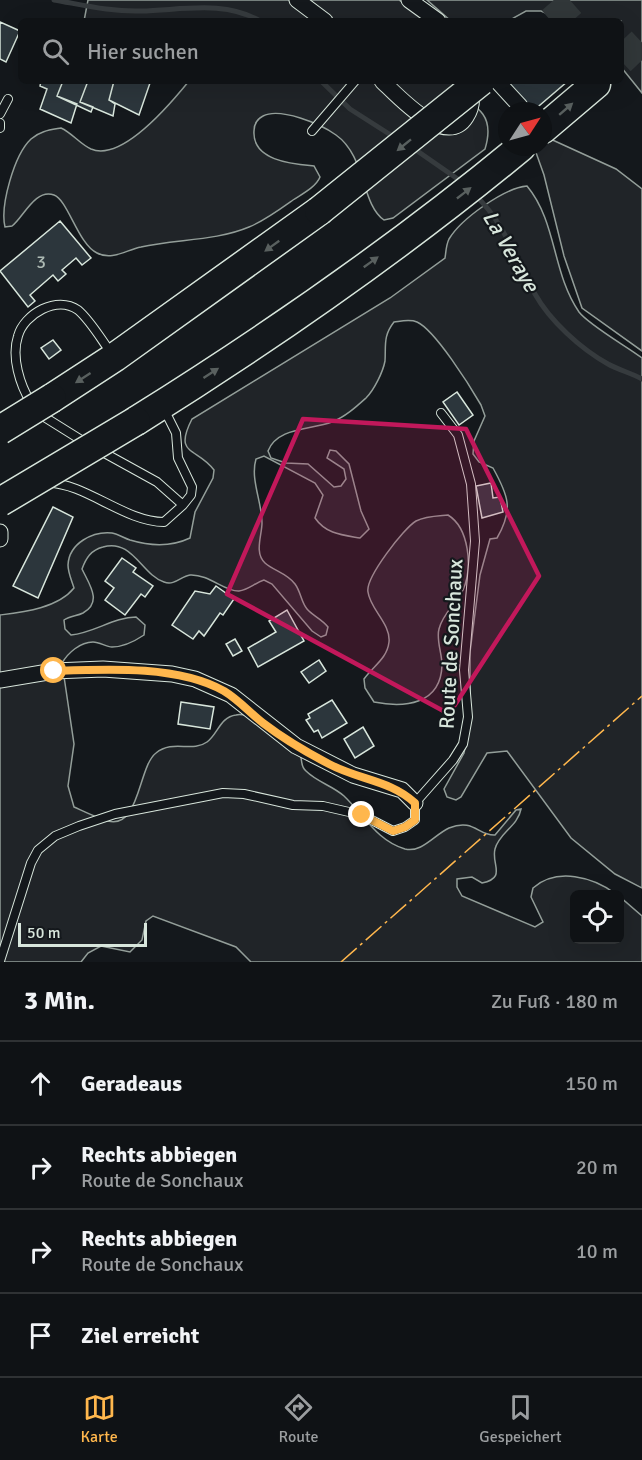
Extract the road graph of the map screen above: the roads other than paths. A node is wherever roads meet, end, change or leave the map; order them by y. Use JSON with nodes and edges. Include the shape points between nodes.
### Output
{"nodes":[{"id":1,"x":297,"y":0,"type":"edge"},
{"id":2,"x":409,"y":0,"type":"edge"},
{"id":3,"x":321,"y":18,"type":"edge"},
{"id":4,"x":434,"y":18,"type":"edge"},
{"id":5,"x":352,"y":84,"type":"edge"},
{"id":6,"x":385,"y":84,"type":"edge"},
{"id":7,"x":469,"y":84,"type":"edge"},
{"id":8,"x":477,"y":84,"type":"edge"},
{"id":9,"x":500,"y":84,"type":"edge"},
{"id":10,"x":592,"y":87,"type":"dead end"},
{"id":11,"x":8,"y":99,"type":"dead end"},
{"id":12,"x":516,"y":102,"type":"edge"},
{"id":13,"x":0,"y":114,"type":"edge"},
{"id":14,"x":552,"y":121,"type":"edge"},
{"id":15,"x":0,"y":123,"type":"edge"},
{"id":16,"x":0,"y":128,"type":"edge"},
{"id":17,"x":312,"y":131,"type":"dead end"},
{"id":18,"x":510,"y":156,"type":"edge"},
{"id":19,"x":115,"y":357,"type":"junction"},
{"id":20,"x":162,"y":405,"type":"junction"},
{"id":21,"x":441,"y":413,"type":"dead end"},
{"id":22,"x":0,"y":430,"type":"edge"},
{"id":23,"x":0,"y":502,"type":"edge"},
{"id":24,"x":183,"y":505,"type":"junction"},
{"id":25,"x":0,"y":513,"type":"edge"},
{"id":26,"x":0,"y":532,"type":"edge"},
{"id":27,"x":0,"y":539,"type":"edge"},
{"id":28,"x":0,"y":680,"type":"edge"},
{"id":29,"x":415,"y":803,"type":"junction"},
{"id":30,"x":0,"y":961,"type":"edge"}],
"edges":[{"from":1,"to":3,"type":"street"},
{"from":2,"to":4,"type":"street"},
{"from":5,"to":17,"type":"lane"},
{"from":6,"to":7,"type":"street","via":[[428,122],[442,127],[463,122],[470,111]]},
{"from":8,"to":19,"type":"highway","one_way":true,"bridge":true,"via":[[319,211]]},
{"from":9,"to":12,"type":"street"},
{"from":14,"to":10,"type":"highway","one_way":true},
{"from":11,"to":13,"type":"lane"},
{"from":15,"to":16,"type":"lane"},
{"from":20,"to":18,"type":"highway","one_way":true,"via":[[312,306]]},
{"from":19,"to":22,"type":"highway","one_way":true,"bridge":true},
{"from":19,"to":24,"type":"lane","via":[[78,310],[66,304],[51,305],[27,321],[18,335],[18,370],[28,398],[41,418],[157,482]]},
{"from":20,"to":23,"type":"highway","bridge":true},
{"from":20,"to":24,"type":"lane","via":[[176,433],[178,458],[192,487]]},
{"from":21,"to":29,"type":"lane","name":"Route de Sonchaux","via":[[458,435],[473,513],[475,541],[464,670],[467,726],[463,744],[453,760]]},
{"from":24,"to":25,"type":"lane","via":[[164,522],[149,522],[52,483],[37,485],[14,498]]},
{"from":26,"to":27,"type":"street"},
{"from":28,"to":29,"type":"street","via":[[54,671],[103,669],[195,679],[231,695],[296,746],[353,775],[402,790]]},
{"from":29,"to":30,"type":"lane","name":"Route de Sonchaux","via":[[415,820],[393,831],[362,815],[224,793],[115,814],[79,826],[55,836],[38,850]]}]}
